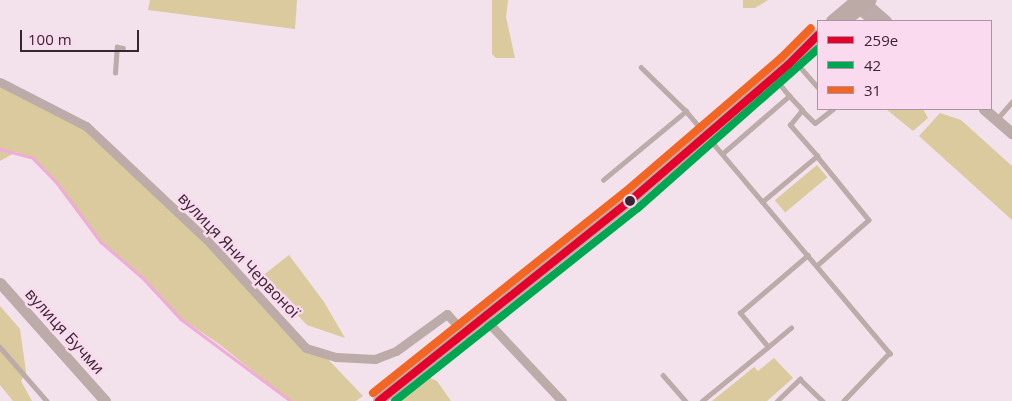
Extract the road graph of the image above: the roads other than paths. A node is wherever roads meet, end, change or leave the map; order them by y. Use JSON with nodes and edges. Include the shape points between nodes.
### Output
{"nodes":[{"id":1,"x":859,"y":2,"type":"edge"},
{"id":2,"x":833,"y":20,"type":"edge"},
{"id":3,"x":846,"y":20,"type":"edge"},
{"id":4,"x":873,"y":20,"type":"edge"},
{"id":5,"x":885,"y":20,"type":"edge"},
{"id":6,"x":817,"y":36,"type":"edge"},
{"id":7,"x":817,"y":43,"type":"edge"},
{"id":8,"x":123,"y":48,"type":"dead end"},
{"id":9,"x":796,"y":57,"type":"junction"},
{"id":10,"x":641,"y":67,"type":"dead end"},
{"id":11,"x":115,"y":73,"type":"dead end"},
{"id":12,"x":774,"y":77,"type":"junction"},
{"id":13,"x":0,"y":82,"type":"edge"},
{"id":14,"x":817,"y":86,"type":"edge"},
{"id":15,"x":790,"y":96,"type":"junction"},
{"id":16,"x":1012,"y":102,"type":"edge"},
{"id":17,"x":802,"y":110,"type":"junction"},
{"id":18,"x":832,"y":110,"type":"edge"},
{"id":19,"x":985,"y":110,"type":"edge"},
{"id":20,"x":686,"y":111,"type":"junction"},
{"id":21,"x":996,"y":120,"type":"junction"},
{"id":22,"x":1012,"y":133,"type":"edge"},
{"id":23,"x":707,"y":136,"type":"junction"},
{"id":24,"x":722,"y":154,"type":"junction"},
{"id":25,"x":817,"y":156,"type":"junction"},
{"id":26,"x":603,"y":180,"type":"dead end"},
{"id":27,"x":762,"y":202,"type":"junction"},
{"id":28,"x":808,"y":255,"type":"junction"},
{"id":29,"x":817,"y":266,"type":"junction"},
{"id":30,"x":0,"y":283,"type":"edge"},
{"id":31,"x":484,"y":318,"type":"junction"},
{"id":32,"x":792,"y":328,"type":"dead end"},
{"id":33,"x":465,"y":334,"type":"junction"},
{"id":34,"x":0,"y":346,"type":"edge"},
{"id":35,"x":768,"y":347,"type":"junction"},
{"id":36,"x":663,"y":375,"type":"dead end"},
{"id":37,"x":47,"y":401,"type":"edge"},
{"id":38,"x":105,"y":401,"type":"edge"},
{"id":39,"x":380,"y":401,"type":"edge"},
{"id":40,"x":562,"y":401,"type":"edge"},
{"id":41,"x":686,"y":401,"type":"edge"},
{"id":42,"x":702,"y":401,"type":"edge"},
{"id":43,"x":777,"y":401,"type":"edge"},
{"id":44,"x":823,"y":401,"type":"edge"},
{"id":45,"x":844,"y":401,"type":"edge"}],
"edges":[{"from":1,"to":2,"type":"main road"},
{"from":1,"to":3,"type":"main road"},
{"from":1,"to":4,"type":"street"},
{"from":1,"to":5,"type":"street"},
{"from":6,"to":9,"type":"main road"},
{"from":7,"to":9,"type":"main road"},
{"from":8,"to":11,"type":"lane","via":[[117,47]]},
{"from":9,"to":12,"type":"main road"},
{"from":9,"to":14,"type":"lane"},
{"from":10,"to":20,"type":"lane"},
{"from":12,"to":15,"type":"lane"},
{"from":12,"to":23,"type":"main road"},
{"from":13,"to":33,"type":"street","name":"вулиця Яни Червоної","via":[[86,126],[210,243],[306,348],[336,357],[375,359],[396,351],[447,314]]},
{"from":15,"to":17,"type":"lane"},
{"from":15,"to":24,"type":"lane"},
{"from":16,"to":21,"type":"lane"},
{"from":17,"to":18,"type":"lane","via":[[815,123]]},
{"from":17,"to":25,"type":"lane","via":[[790,125]]},
{"from":19,"to":21,"type":"street"},
{"from":20,"to":23,"type":"lane"},
{"from":20,"to":26,"type":"lane"},
{"from":21,"to":22,"type":"street"},
{"from":23,"to":24,"type":"lane"},
{"from":23,"to":31,"type":"main road"},
{"from":24,"to":27,"type":"lane"},
{"from":25,"to":27,"type":"lane"},
{"from":25,"to":29,"type":"lane","via":[[869,220]]},
{"from":27,"to":28,"type":"lane"},
{"from":28,"to":29,"type":"lane"},
{"from":28,"to":35,"type":"lane","via":[[740,314]]},
{"from":29,"to":45,"type":"lane","via":[[890,353]]},
{"from":30,"to":38,"type":"street","name":"вулиця Бучми"},
{"from":31,"to":33,"type":"main road"},
{"from":31,"to":40,"type":"street"},
{"from":32,"to":35,"type":"lane"},
{"from":33,"to":39,"type":"main road"},
{"from":34,"to":37,"type":"lane"},
{"from":35,"to":42,"type":"lane"},
{"from":36,"to":41,"type":"lane"},
{"from":43,"to":44,"type":"lane","via":[[800,379]]}]}
